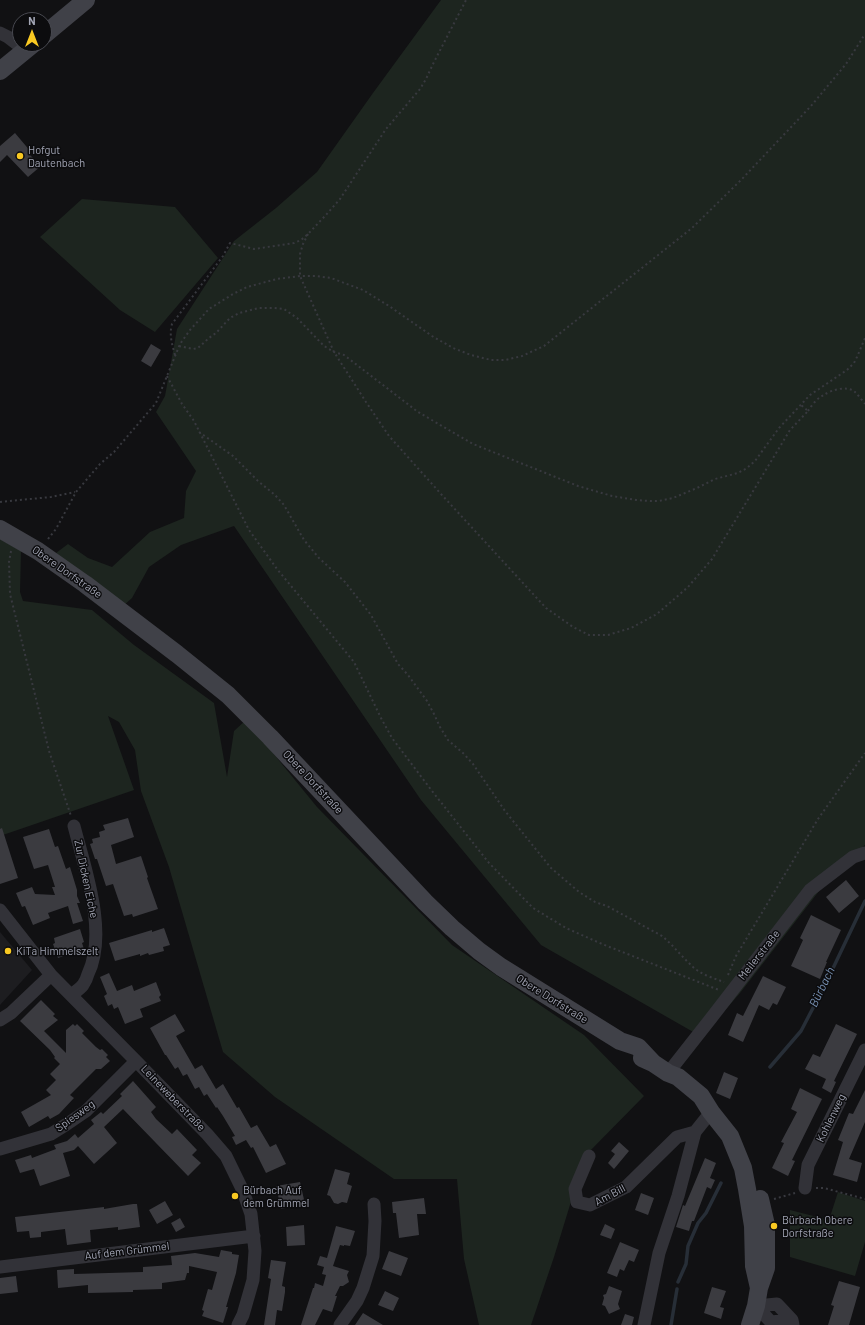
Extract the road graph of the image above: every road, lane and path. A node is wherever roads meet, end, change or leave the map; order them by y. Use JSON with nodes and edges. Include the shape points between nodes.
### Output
{"nodes":[{"id":1,"x":86,"y":0,"type":"edge"},
{"id":2,"x":466,"y":0,"type":"edge"},
{"id":3,"x":52,"y":28,"type":"edge"},
{"id":4,"x":0,"y":33,"type":"edge"},
{"id":5,"x":865,"y":34,"type":"edge"},
{"id":6,"x":12,"y":39,"type":"edge"},
{"id":7,"x":23,"y":52,"type":"edge"},
{"id":8,"x":0,"y":71,"type":"edge"},
{"id":9,"x":308,"y":234,"type":"junction"},
{"id":10,"x":300,"y":276,"type":"junction"},
{"id":11,"x":865,"y":338,"type":"edge"},
{"id":12,"x":179,"y":346,"type":"junction"},
{"id":13,"x":334,"y":352,"type":"junction"},
{"id":14,"x":175,"y":356,"type":"junction"},
{"id":15,"x":167,"y":376,"type":"junction"},
{"id":16,"x":865,"y":404,"type":"edge"},
{"id":17,"x":801,"y":405,"type":"junction"},
{"id":18,"x":808,"y":411,"type":"junction"},
{"id":19,"x":199,"y":432,"type":"junction"},
{"id":20,"x":76,"y":492,"type":"junction"},
{"id":21,"x":0,"y":502,"type":"edge"},
{"id":22,"x":7,"y":533,"type":"edge"},
{"id":23,"x":38,"y":552,"type":"junction"},
{"id":24,"x":865,"y":753,"type":"edge"},
{"id":25,"x":74,"y":826,"type":"joint"},
{"id":26,"x":865,"y":853,"type":"edge"},
{"id":27,"x":0,"y":910,"type":"edge"},
{"id":28,"x":51,"y":975,"type":"junction"},
{"id":29,"x":729,"y":989,"type":"junction"},
{"id":30,"x":71,"y":995,"type":"junction"},
{"id":31,"x":0,"y":1020,"type":"edge"},
{"id":32,"x":865,"y":1050,"type":"edge"},
{"id":33,"x":136,"y":1061,"type":"junction"},
{"id":34,"x":668,"y":1072,"type":"junction"},
{"id":35,"x":711,"y":1112,"type":"junction"},
{"id":36,"x":695,"y":1132,"type":"junction"},
{"id":37,"x":0,"y":1149,"type":"edge"},
{"id":38,"x":589,"y":1156,"type":"dead end"},
{"id":39,"x":743,"y":1168,"type":"junction"},
{"id":40,"x":824,"y":1188,"type":"dead end"},
{"id":41,"x":800,"y":1191,"type":"joint"},
{"id":42,"x":865,"y":1199,"type":"edge"},
{"id":43,"x":761,"y":1203,"type":"junction"},
{"id":44,"x":374,"y":1204,"type":"dead end"},
{"id":45,"x":254,"y":1236,"type":"junction"},
{"id":46,"x":0,"y":1267,"type":"edge"},
{"id":47,"x":759,"y":1288,"type":"junction"},
{"id":48,"x":751,"y":1319,"type":"edge"},
{"id":49,"x":792,"y":1323,"type":"edge"},
{"id":50,"x":238,"y":1325,"type":"edge"},
{"id":51,"x":340,"y":1325,"type":"edge"},
{"id":52,"x":644,"y":1325,"type":"edge"}],
"edges":[{"from":1,"to":3,"type":"street"},
{"from":2,"to":9,"type":"path","via":[[420,89],[386,129],[340,199]]},
{"from":4,"to":6,"type":"street"},
{"from":5,"to":10,"type":"path","via":[[846,64],[811,106],[692,228],[544,346],[522,356],[491,360],[471,355],[437,339],[363,290],[331,278]]},
{"from":7,"to":8,"type":"street"},
{"from":9,"to":10,"type":"path","via":[[300,254]]},
{"from":9,"to":14,"type":"path","via":[[294,243],[254,249],[230,243],[172,324],[170,340]]},
{"from":10,"to":12,"type":"path","via":[[262,282],[233,294],[209,309]]},
{"from":10,"to":13,"type":"path"},
{"from":11,"to":17,"type":"path","via":[[854,363],[810,395]]},
{"from":12,"to":13,"type":"path","via":[[198,348],[230,318],[259,308],[274,308],[284,309]]},
{"from":12,"to":14,"type":"path"},
{"from":13,"to":17,"type":"path","via":[[344,355],[418,412],[473,444],[578,486],[636,500],[659,501],[673,498],[747,468]]},
{"from":13,"to":18,"type":"path","via":[[389,436],[441,494],[546,608],[589,635],[608,635],[631,628],[657,614],[688,587],[712,560],[790,430]]},
{"from":14,"to":15,"type":"path"},
{"from":15,"to":19,"type":"path"},
{"from":15,"to":20,"type":"path","via":[[156,403]]},
{"from":16,"to":18,"type":"path","via":[[854,390],[835,390],[814,402]]},
{"from":17,"to":18,"type":"path"},
{"from":19,"to":29,"type":"path","via":[[233,456],[284,505],[304,540],[345,582],[371,615],[398,664],[427,702],[448,740],[473,764],[505,811],[551,868],[595,902],[662,936],[692,966]]},
{"from":19,"to":29,"type":"path","via":[[249,530],[276,569],[354,662],[381,718],[397,744],[489,863],[532,908],[566,928],[602,944]]},
{"from":20,"to":21,"type":"path"},
{"from":20,"to":23,"type":"path","via":[[56,529]]},
{"from":22,"to":23,"type":"street","name":"Obere Dorfstraße"},
{"from":22,"to":25,"type":"path","via":[[10,594],[49,751]]},
{"from":23,"to":34,"type":"street","name":"Obere Dorfstraße","via":[[129,617],[228,695],[425,902],[479,951],[620,1041],[634,1055]]},
{"from":24,"to":29,"type":"path","via":[[818,819],[736,956],[727,977]]},
{"from":25,"to":30,"type":"street","name":"Zur Dicken Eiche","via":[[93,903],[96,948],[93,964],[84,985]]},
{"from":26,"to":29,"type":"street","name":"Meilerstraße","via":[[853,857],[810,890]]},
{"from":27,"to":28,"type":"street","name":"Leineweberstraße"},
{"from":28,"to":30,"type":"street","name":"Leineweberstraße"},
{"from":28,"to":31,"type":"street","via":[[11,1013]]},
{"from":29,"to":34,"type":"street","name":"Meilerstraße","via":[[712,1017]]},
{"from":30,"to":33,"type":"street","name":"Leineweberstraße"},
{"from":32,"to":41,"type":"street","name":"Kohlenweg","via":[[808,1165]]},
{"from":33,"to":37,"type":"street","name":"Spiesweg","via":[[86,1111],[67,1124],[51,1134]]},
{"from":33,"to":45,"type":"street","name":"Leineweberstraße","via":[[226,1156],[243,1191],[251,1214]]},
{"from":34,"to":35,"type":"street","name":"Obere Dorfstraße","via":[[683,1093],[698,1106]]},
{"from":35,"to":36,"type":"street"},
{"from":35,"to":39,"type":"street","name":"Obere Dorfstraße","via":[[730,1136]]},
{"from":36,"to":38,"type":"street","name":"Am Bill","via":[[677,1137],[626,1188],[590,1206],[578,1202],[575,1189]]},
{"from":36,"to":52,"type":"street","via":[[659,1253]]},
{"from":39,"to":43,"type":"street","name":"Obere Dorfstraße","via":[[757,1183]]},
{"from":39,"to":47,"type":"street","name":"Obere Dorfstraße","via":[[753,1226],[754,1266]]},
{"from":40,"to":42,"type":"path"},
{"from":41,"to":43,"type":"path"},
{"from":43,"to":47,"type":"street","name":"Obere Dorfstraße","via":[[766,1225],[766,1268]]},
{"from":44,"to":51,"type":"street","via":[[373,1256],[357,1301]]},
{"from":45,"to":46,"type":"street","name":"Auf dem Grümmel"},
{"from":45,"to":50,"type":"street","name":"Leineweberstraße","via":[[253,1280]]},
{"from":47,"to":48,"type":"street","name":"Obere Dorfstraße"},
{"from":48,"to":49,"type":"street","via":[[777,1304]]}]}
